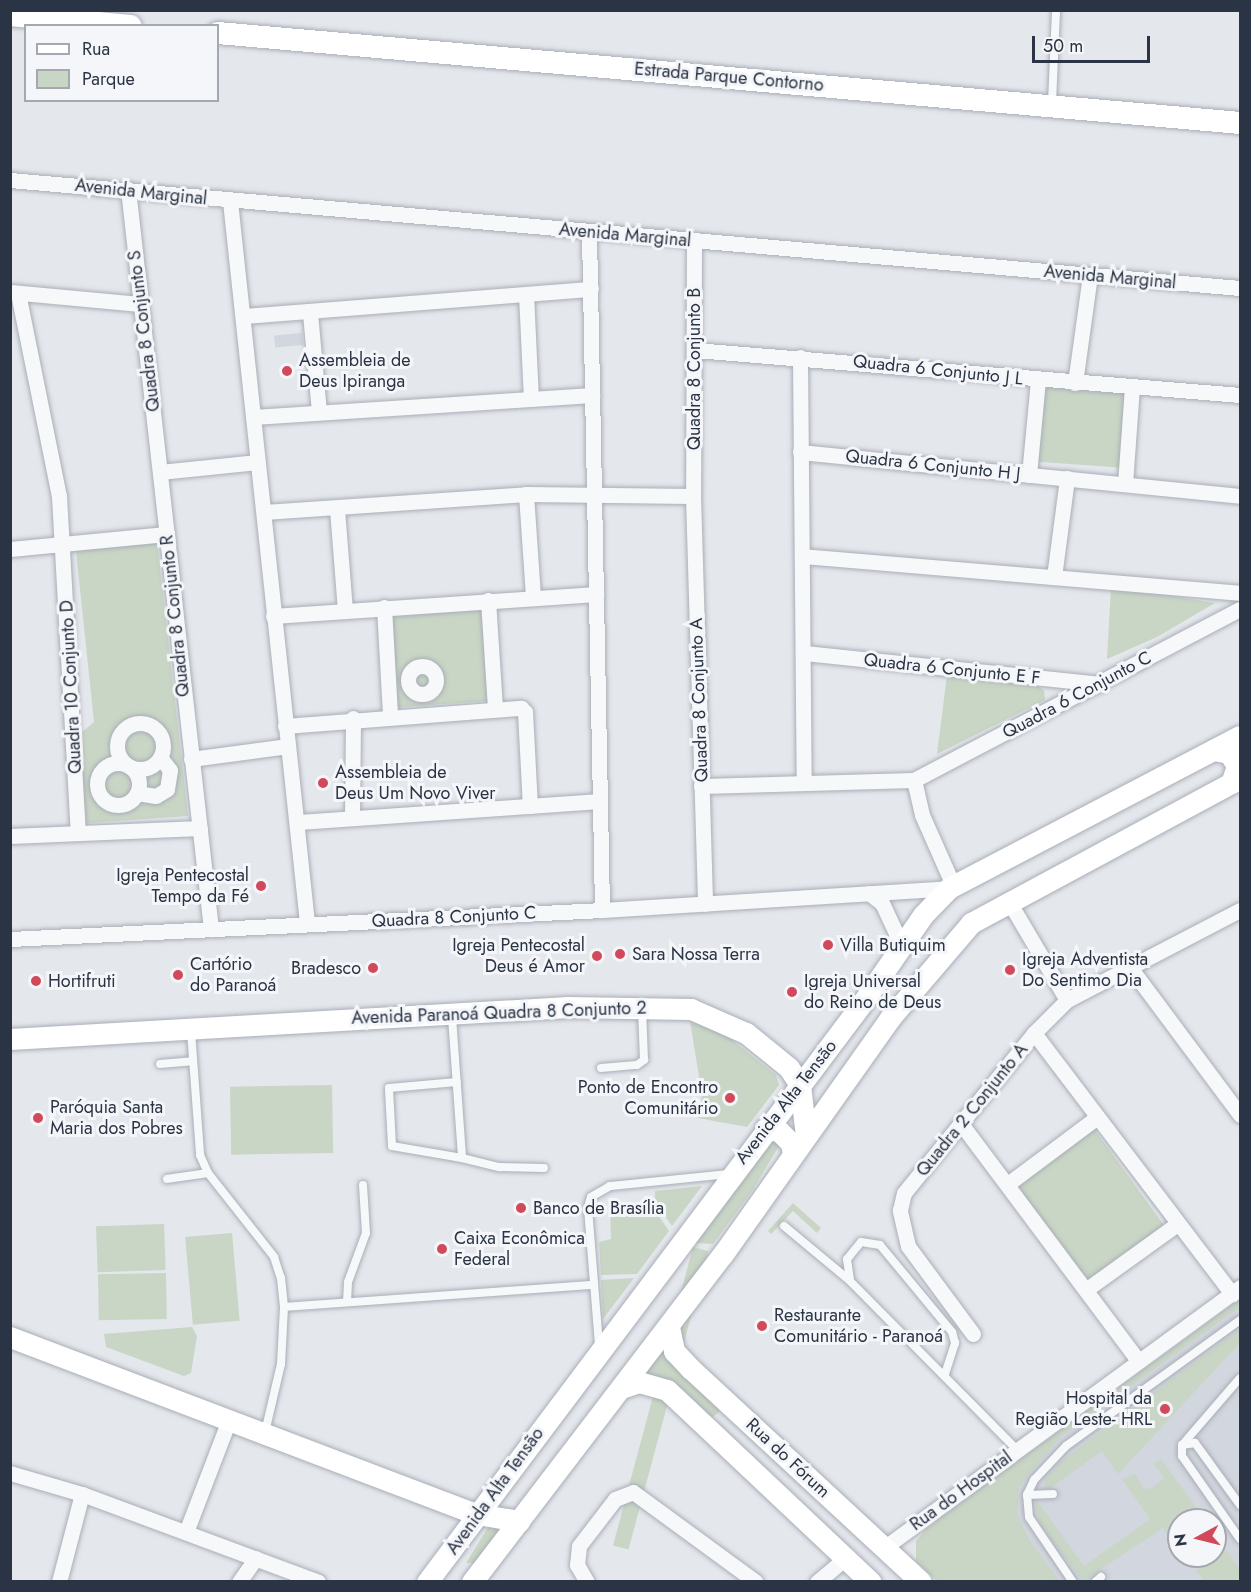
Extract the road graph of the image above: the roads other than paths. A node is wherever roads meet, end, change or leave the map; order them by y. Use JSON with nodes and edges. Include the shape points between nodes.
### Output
{"nodes":[{"id":1,"x":1056,"y":10,"type":"edge"},
{"id":2,"x":10,"y":15,"type":"edge"},
{"id":3,"x":109,"y":24,"type":"edge"},
{"id":4,"x":219,"y":33,"type":"edge"},
{"id":5,"x":1052,"y":105,"type":"junction"},
{"id":6,"x":1240,"y":123,"type":"edge"},
{"id":7,"x":10,"y":180,"type":"edge"},
{"id":8,"x":128,"y":189,"type":"junction"},
{"id":9,"x":230,"y":201,"type":"junction"},
{"id":10,"x":589,"y":232,"type":"junction"},
{"id":11,"x":694,"y":241,"type":"junction"},
{"id":12,"x":1090,"y":275,"type":"junction"},
{"id":13,"x":591,"y":288,"type":"junction"},
{"id":14,"x":1240,"y":288,"type":"edge"},
{"id":15,"x":14,"y":292,"type":"edge"},
{"id":16,"x":526,"y":294,"type":"junction"},
{"id":17,"x":140,"y":304,"type":"junction"},
{"id":18,"x":310,"y":313,"type":"junction"},
{"id":19,"x":245,"y":316,"type":"junction"},
{"id":20,"x":695,"y":350,"type":"junction"},
{"id":21,"x":800,"y":357,"type":"junction"},
{"id":22,"x":1038,"y":380,"type":"junction"},
{"id":23,"x":1075,"y":383,"type":"junction"},
{"id":24,"x":1132,"y":387,"type":"junction"},
{"id":25,"x":592,"y":395,"type":"junction"},
{"id":26,"x":1240,"y":395,"type":"edge"},
{"id":27,"x":531,"y":399,"type":"junction"},
{"id":28,"x":319,"y":411,"type":"junction"},
{"id":29,"x":253,"y":417,"type":"junction"},
{"id":30,"x":800,"y":452,"type":"junction"},
{"id":31,"x":257,"y":462,"type":"junction"},
{"id":32,"x":160,"y":472,"type":"junction"},
{"id":33,"x":1029,"y":475,"type":"junction"},
{"id":34,"x":1067,"y":478,"type":"junction"},
{"id":35,"x":1125,"y":484,"type":"junction"},
{"id":36,"x":596,"y":493,"type":"junction"},
{"id":37,"x":526,"y":494,"type":"junction"},
{"id":38,"x":693,"y":496,"type":"junction"},
{"id":39,"x":1240,"y":496,"type":"edge"},
{"id":40,"x":337,"y":509,"type":"junction"},
{"id":41,"x":264,"y":512,"type":"junction"},
{"id":42,"x":166,"y":534,"type":"junction"},
{"id":43,"x":64,"y":542,"type":"junction"},
{"id":44,"x":10,"y":549,"type":"edge"},
{"id":45,"x":802,"y":556,"type":"junction"},
{"id":46,"x":1054,"y":577,"type":"junction"},
{"id":47,"x":1240,"y":593,"type":"edge"},
{"id":48,"x":596,"y":594,"type":"junction"},
{"id":49,"x":533,"y":596,"type":"junction"},
{"id":50,"x":488,"y":600,"type":"junction"},
{"id":51,"x":384,"y":608,"type":"junction"},
{"id":52,"x":1240,"y":609,"type":"edge"},
{"id":53,"x":345,"y":610,"type":"junction"},
{"id":54,"x":273,"y":616,"type":"junction"},
{"id":55,"x":805,"y":653,"type":"junction"},
{"id":56,"x":1100,"y":684,"type":"junction"},
{"id":57,"x":495,"y":708,"type":"junction"},
{"id":58,"x":390,"y":715,"type":"junction"},
{"id":59,"x":353,"y":718,"type":"junction"},
{"id":60,"x":285,"y":726,"type":"junction"},
{"id":61,"x":1240,"y":736,"type":"edge"},
{"id":62,"x":288,"y":746,"type":"junction"},
{"id":63,"x":1214,"y":750,"type":"junction"},
{"id":64,"x":160,"y":757,"type":"junction"},
{"id":65,"x":191,"y":759,"type":"junction"},
{"id":66,"x":128,"y":766,"type":"junction"},
{"id":67,"x":914,"y":780,"type":"junction"},
{"id":68,"x":1236,"y":780,"type":"edge"},
{"id":69,"x":804,"y":782,"type":"junction"},
{"id":70,"x":701,"y":786,"type":"junction"},
{"id":71,"x":137,"y":793,"type":"junction"},
{"id":72,"x":599,"y":801,"type":"junction"},
{"id":73,"x":530,"y":806,"type":"junction"},
{"id":74,"x":352,"y":817,"type":"junction"},
{"id":75,"x":298,"y":822,"type":"junction"},
{"id":76,"x":200,"y":828,"type":"junction"},
{"id":77,"x":78,"y":832,"type":"junction"},
{"id":78,"x":10,"y":836,"type":"edge"},
{"id":79,"x":951,"y":886,"type":"junction"},
{"id":80,"x":869,"y":893,"type":"junction"},
{"id":81,"x":1008,"y":900,"type":"junction"},
{"id":82,"x":705,"y":904,"type":"junction"},
{"id":83,"x":602,"y":910,"type":"junction"},
{"id":84,"x":1239,"y":912,"type":"edge"},
{"id":85,"x":307,"y":923,"type":"junction"},
{"id":86,"x":211,"y":929,"type":"junction"},
{"id":87,"x":10,"y":939,"type":"edge"},
{"id":88,"x":897,"y":949,"type":"junction"},
{"id":89,"x":1129,"y":966,"type":"junction"},
{"id":90,"x":1067,"y":1000,"type":"junction"},
{"id":91,"x":863,"y":1002,"type":"junction"},
{"id":92,"x":642,"y":1006,"type":"junction"},
{"id":93,"x":452,"y":1015,"type":"junction"},
{"id":94,"x":890,"y":1018,"type":"junction"},
{"id":95,"x":191,"y":1027,"type":"junction"},
{"id":96,"x":1034,"y":1033,"type":"junction"},
{"id":97,"x":10,"y":1039,"type":"edge"},
{"id":98,"x":192,"y":1061,"type":"junction"},
{"id":99,"x":160,"y":1064,"type":"dead end"},
{"id":100,"x":601,"y":1068,"type":"dead end"},
{"id":101,"x":456,"y":1082,"type":"junction"},
{"id":102,"x":801,"y":1085,"type":"junction"},
{"id":103,"x":1240,"y":1115,"type":"edge"},
{"id":104,"x":1096,"y":1118,"type":"junction"},
{"id":105,"x":962,"y":1125,"type":"junction"},
{"id":106,"x":765,"y":1129,"type":"junction"},
{"id":107,"x":806,"y":1136,"type":"junction"},
{"id":108,"x":793,"y":1154,"type":"junction"},
{"id":109,"x":462,"y":1158,"type":"junction"},
{"id":110,"x":543,"y":1168,"type":"dead end"},
{"id":111,"x":208,"y":1173,"type":"junction"},
{"id":112,"x":731,"y":1174,"type":"junction"},
{"id":113,"x":167,"y":1179,"type":"dead end"},
{"id":114,"x":1009,"y":1183,"type":"junction"},
{"id":115,"x":363,"y":1185,"type":"dead end"},
{"id":116,"x":1177,"y":1224,"type":"junction"},
{"id":117,"x":784,"y":1226,"type":"dead end"},
{"id":118,"x":850,"y":1281,"type":"junction"},
{"id":119,"x":593,"y":1285,"type":"junction"},
{"id":120,"x":1087,"y":1289,"type":"junction"},
{"id":121,"x":1236,"y":1291,"type":"edge"},
{"id":122,"x":347,"y":1302,"type":"junction"},
{"id":123,"x":284,"y":1307,"type":"junction"},
{"id":124,"x":1240,"y":1320,"type":"edge"},
{"id":125,"x":669,"y":1327,"type":"junction"},
{"id":126,"x":973,"y":1334,"type":"dead end"},
{"id":127,"x":10,"y":1338,"type":"edge"},
{"id":128,"x":600,"y":1349,"type":"junction"},
{"id":129,"x":1138,"y":1360,"type":"junction"},
{"id":130,"x":945,"y":1374,"type":"junction"},
{"id":131,"x":1240,"y":1378,"type":"edge"},
{"id":132,"x":621,"y":1388,"type":"junction"},
{"id":133,"x":741,"y":1415,"type":"junction"},
{"id":134,"x":229,"y":1420,"type":"junction"},
{"id":135,"x":265,"y":1432,"type":"junction"},
{"id":136,"x":721,"y":1439,"type":"junction"},
{"id":137,"x":1182,"y":1445,"type":"junction"},
{"id":138,"x":1017,"y":1450,"type":"junction"},
{"id":139,"x":10,"y":1473,"type":"edge"},
{"id":140,"x":82,"y":1494,"type":"junction"},
{"id":141,"x":1053,"y":1494,"type":"dead end"},
{"id":142,"x":1027,"y":1495,"type":"junction"},
{"id":143,"x":1240,"y":1505,"type":"edge"},
{"id":144,"x":477,"y":1514,"type":"junction"},
{"id":145,"x":519,"y":1521,"type":"junction"},
{"id":146,"x":186,"y":1532,"type":"junction"},
{"id":147,"x":1240,"y":1539,"type":"edge"},
{"id":148,"x":885,"y":1547,"type":"junction"},
{"id":149,"x":256,"y":1558,"type":"junction"},
{"id":150,"x":846,"y":1558,"type":"junction"},
{"id":151,"x":434,"y":1573,"type":"edge"},
{"id":152,"x":58,"y":1581,"type":"edge"},
{"id":153,"x":239,"y":1581,"type":"edge"},
{"id":154,"x":318,"y":1581,"type":"edge"},
{"id":155,"x":472,"y":1581,"type":"edge"},
{"id":156,"x":587,"y":1581,"type":"edge"},
{"id":157,"x":756,"y":1581,"type":"edge"},
{"id":158,"x":817,"y":1581,"type":"edge"},
{"id":159,"x":871,"y":1581,"type":"edge"},
{"id":160,"x":921,"y":1581,"type":"edge"},
{"id":161,"x":1073,"y":1581,"type":"edge"}],
"edges":[{"from":1,"to":5,"type":"lane"},
{"from":2,"to":3,"type":"main road"},
{"from":4,"to":5,"type":"main road","name":"Estrada Parque Contorno"},
{"from":5,"to":6,"type":"main road","name":"Estrada Parque Contorno"},
{"from":7,"to":8,"type":"street","name":"Avenida Marginal"},
{"from":8,"to":9,"type":"street","name":"Avenida Marginal"},
{"from":8,"to":17,"type":"street","name":"Quadra 8 Conjunto S"},
{"from":9,"to":10,"type":"street","name":"Avenida Marginal"},
{"from":9,"to":19,"type":"street"},
{"from":10,"to":11,"type":"street","name":"Avenida Marginal"},
{"from":10,"to":13,"type":"street"},
{"from":11,"to":12,"type":"street","name":"Avenida Marginal"},
{"from":11,"to":20,"type":"street","name":"Quadra 8 Conjunto B"},
{"from":12,"to":14,"type":"street","name":"Avenida Marginal"},
{"from":12,"to":23,"type":"street"},
{"from":13,"to":16,"type":"street"},
{"from":13,"to":25,"type":"street"},
{"from":15,"to":17,"type":"street"},
{"from":15,"to":43,"type":"street","name":"Quadra 10 Conjunto D","via":[[59,496]]},
{"from":16,"to":18,"type":"street"},
{"from":16,"to":27,"type":"street"},
{"from":17,"to":32,"type":"street","name":"Quadra 8 Conjunto S"},
{"from":18,"to":19,"type":"street"},
{"from":18,"to":28,"type":"street"},
{"from":19,"to":29,"type":"street"},
{"from":20,"to":21,"type":"street","name":"Quadra 6 Conjunto J L"},
{"from":20,"to":38,"type":"street","name":"Quadra 8 Conjunto B"},
{"from":21,"to":22,"type":"street","name":"Quadra 6 Conjunto J L"},
{"from":21,"to":30,"type":"street"},
{"from":22,"to":23,"type":"street","name":"Quadra 6 Conjunto J L"},
{"from":22,"to":33,"type":"street"},
{"from":23,"to":24,"type":"street","name":"Quadra 6 Conjunto J L"},
{"from":24,"to":26,"type":"street","name":"Quadra 6 Conjunto J L"},
{"from":24,"to":35,"type":"street"},
{"from":25,"to":27,"type":"street"},
{"from":25,"to":36,"type":"street"},
{"from":27,"to":28,"type":"street"},
{"from":28,"to":29,"type":"street"},
{"from":29,"to":31,"type":"street"},
{"from":30,"to":33,"type":"street","name":"Quadra 6 Conjunto H J"},
{"from":30,"to":45,"type":"street"},
{"from":31,"to":32,"type":"street"},
{"from":31,"to":41,"type":"street"},
{"from":32,"to":42,"type":"street","name":"Quadra 8 Conjunto R"},
{"from":33,"to":34,"type":"street","name":"Quadra 6 Conjunto H J"},
{"from":34,"to":35,"type":"street","name":"Quadra 6 Conjunto H J"},
{"from":34,"to":46,"type":"street"},
{"from":35,"to":39,"type":"street","name":"Quadra 6 Conjunto H J"},
{"from":36,"to":37,"type":"street"},
{"from":36,"to":38,"type":"street"},
{"from":36,"to":48,"type":"street"},
{"from":37,"to":40,"type":"street"},
{"from":37,"to":49,"type":"street"},
{"from":38,"to":70,"type":"street","name":"Quadra 8 Conjunto A"},
{"from":40,"to":41,"type":"street"},
{"from":40,"to":53,"type":"street"},
{"from":41,"to":54,"type":"street"},
{"from":42,"to":43,"type":"street"},
{"from":42,"to":65,"type":"street","name":"Quadra 8 Conjunto R"},
{"from":43,"to":44,"type":"street"},
{"from":43,"to":77,"type":"street","name":"Quadra 10 Conjunto D"},
{"from":45,"to":46,"type":"street"},
{"from":45,"to":55,"type":"street"},
{"from":46,"to":47,"type":"street"},
{"from":48,"to":49,"type":"street"},
{"from":48,"to":72,"type":"street"},
{"from":49,"to":50,"type":"street"},
{"from":50,"to":51,"type":"street"},
{"from":50,"to":57,"type":"street"},
{"from":51,"to":53,"type":"street"},
{"from":51,"to":58,"type":"street"},
{"from":52,"to":56,"type":"street","name":"Quadra 6 Conjunto C"},
{"from":53,"to":54,"type":"street"},
{"from":54,"to":60,"type":"street"},
{"from":55,"to":56,"type":"street","name":"Quadra 6 Conjunto E F"},
{"from":55,"to":69,"type":"street"},
{"from":56,"to":67,"type":"street","name":"Quadra 6 Conjunto C"},
{"from":57,"to":58,"type":"street"},
{"from":57,"to":73,"type":"street","via":[[516,706],[525,712]]},
{"from":58,"to":59,"type":"street"},
{"from":59,"to":60,"type":"street"},
{"from":59,"to":74,"type":"street"},
{"from":60,"to":62,"type":"street"},
{"from":61,"to":63,"type":"street","name":"Avenida Alta Tensão"},
{"from":62,"to":65,"type":"street"},
{"from":62,"to":75,"type":"street"},
{"from":63,"to":68,"type":"street","via":[[1229,753],[1237,766]]},
{"from":63,"to":79,"type":"street","name":"Avenida Alta Tensão"},
{"from":64,"to":66,"type":"street","via":[[143,769]]},
{"from":64,"to":66,"type":"street","via":[[164,747],[159,732],[147,723],[132,723],[121,732],[117,746]]},
{"from":64,"to":71,"type":"street","via":[[170,770],[167,789],[156,796]]},
{"from":65,"to":76,"type":"street","name":"Quadra 8 Conjunto R"},
{"from":66,"to":71,"type":"street","via":[[138,778]]},
{"from":66,"to":71,"type":"street","via":[[117,764],[104,769],[98,788],[104,800],[117,805],[129,802]]},
{"from":67,"to":69,"type":"street"},
{"from":67,"to":79,"type":"street","via":[[922,815]]},
{"from":68,"to":81,"type":"street","name":"Avenida Alta Tensão"},
{"from":69,"to":70,"type":"street"},
{"from":70,"to":82,"type":"street","name":"Quadra 8 Conjunto A"},
{"from":72,"to":73,"type":"street"},
{"from":72,"to":83,"type":"street"},
{"from":73,"to":74,"type":"street"},
{"from":74,"to":75,"type":"street"},
{"from":75,"to":85,"type":"street"},
{"from":76,"to":77,"type":"street"},
{"from":76,"to":86,"type":"street","name":"Quadra 8 Conjunto R"},
{"from":77,"to":78,"type":"street"},
{"from":79,"to":80,"type":"street","name":"Quadra 8 Conjunto C"},
{"from":79,"to":88,"type":"street","name":"Avenida Alta Tensão"},
{"from":80,"to":82,"type":"street","name":"Quadra 8 Conjunto C"},
{"from":80,"to":88,"type":"street","via":[[887,913],[896,933]]},
{"from":81,"to":90,"type":"street"},
{"from":81,"to":94,"type":"street","name":"Avenida Alta Tensão","via":[[971,923]]},
{"from":82,"to":83,"type":"street","name":"Quadra 8 Conjunto C"},
{"from":83,"to":85,"type":"street","name":"Quadra 8 Conjunto C"},
{"from":84,"to":89,"type":"street","name":"Quadra 2 Conjunto A"},
{"from":85,"to":86,"type":"street","name":"Quadra 8 Conjunto C"},
{"from":86,"to":87,"type":"street","name":"Quadra 8 Conjunto C"},
{"from":88,"to":91,"type":"street","name":"Avenida Alta Tensão"},
{"from":89,"to":90,"type":"street","name":"Quadra 2 Conjunto A"},
{"from":89,"to":103,"type":"street"},
{"from":90,"to":96,"type":"street","name":"Quadra 2 Conjunto A"},
{"from":91,"to":94,"type":"street","via":[[870,1018]]},
{"from":91,"to":102,"type":"street","name":"Avenida Alta Tensão"},
{"from":92,"to":93,"type":"street","name":"Avenida Paranoá Quadra 8 Conjunto 2"},
{"from":92,"to":100,"type":"lane","via":[[645,1060],[637,1065]]},
{"from":92,"to":102,"type":"street","name":"Avenida Paranoá Quadra 8 Conjunto 2","via":[[691,1009],[722,1020],[746,1033],[789,1068]]},
{"from":93,"to":95,"type":"street","name":"Avenida Paranoá Quadra 8 Conjunto 2"},
{"from":93,"to":101,"type":"lane"},
{"from":94,"to":107,"type":"street","name":"Avenida Alta Tensão"},
{"from":95,"to":97,"type":"street","name":"Avenida Paranoá Quadra 8 Conjunto 2"},
{"from":95,"to":98,"type":"lane"},
{"from":96,"to":104,"type":"street"},
{"from":96,"to":105,"type":"street","name":"Quadra 2 Conjunto A"},
{"from":98,"to":99,"type":"lane"},
{"from":98,"to":111,"type":"lane","via":[[195,1133]]},
{"from":101,"to":109,"type":"lane"},
{"from":101,"to":109,"type":"lane","via":[[389,1088],[391,1143],[395,1148]]},
{"from":102,"to":106,"type":"street","name":"Avenida Alta Tensão"},
{"from":102,"to":107,"type":"street"},
{"from":104,"to":114,"type":"street"},
{"from":104,"to":116,"type":"street"},
{"from":105,"to":114,"type":"street"},
{"from":105,"to":126,"type":"street","name":"Quadra 2 Conjunto A","via":[[904,1193],[900,1209],[908,1246]]},
{"from":106,"to":108,"type":"street","via":[[779,1131],[791,1143]]},
{"from":106,"to":112,"type":"street","name":"Avenida Alta Tensão"},
{"from":107,"to":108,"type":"street","name":"Avenida Alta Tensão"},
{"from":108,"to":125,"type":"street","name":"Avenida Alta Tensão"},
{"from":109,"to":110,"type":"lane","via":[[499,1167]]},
{"from":111,"to":113,"type":"lane"},
{"from":111,"to":123,"type":"lane","via":[[274,1257]]},
{"from":112,"to":119,"type":"lane","via":[[599,1190],[588,1207]]},
{"from":112,"to":128,"type":"street","name":"Avenida Alta Tensão"},
{"from":114,"to":120,"type":"street"},
{"from":115,"to":122,"type":"lane","via":[[366,1233],[348,1282]]},
{"from":116,"to":120,"type":"street"},
{"from":116,"to":121,"type":"street"},
{"from":117,"to":118,"type":"lane"},
{"from":118,"to":130,"type":"lane"},
{"from":118,"to":130,"type":"lane","via":[[846,1265],[856,1246],[868,1241],[880,1245],[952,1332],[955,1343]]},
{"from":119,"to":122,"type":"lane"},
{"from":119,"to":128,"type":"lane"},
{"from":120,"to":129,"type":"street"},
{"from":121,"to":129,"type":"street","name":"Rua do Hospital"},
{"from":122,"to":123,"type":"lane"},
{"from":123,"to":135,"type":"lane","via":[[282,1364]]},
{"from":124,"to":142,"type":"lane","via":[[1066,1446],[1046,1465]]},
{"from":125,"to":132,"type":"street","name":"Avenida Alta Tensão"},
{"from":125,"to":133,"type":"street","name":"Rua do Fórum","via":[[674,1351]]},
{"from":127,"to":134,"type":"street"},
{"from":128,"to":144,"type":"street","name":"Avenida Alta Tensão"},
{"from":129,"to":138,"type":"street","name":"Rua do Hospital"},
{"from":130,"to":138,"type":"lane"},
{"from":131,"to":137,"type":"lane"},
{"from":132,"to":136,"type":"street","name":"Rua do Fórum","via":[[639,1382],[668,1390]]},
{"from":132,"to":145,"type":"street","name":"Avenida Alta Tensão"},
{"from":133,"to":136,"type":"street","via":[[723,1422]]},
{"from":133,"to":148,"type":"street","name":"Rua do Fórum"},
{"from":134,"to":135,"type":"street"},
{"from":134,"to":146,"type":"street"},
{"from":135,"to":144,"type":"street"},
{"from":136,"to":150,"type":"street","name":"Rua do Fórum"},
{"from":137,"to":143,"type":"lane","via":[[1195,1443]]},
{"from":137,"to":147,"type":"lane","via":[[1182,1456]]},
{"from":138,"to":148,"type":"street","name":"Rua do Hospital"},
{"from":139,"to":140,"type":"street"},
{"from":140,"to":146,"type":"street"},
{"from":140,"to":152,"type":"street"},
{"from":141,"to":142,"type":"lane"},
{"from":142,"to":161,"type":"lane","via":[[1032,1523]]},
{"from":144,"to":145,"type":"street"},
{"from":144,"to":151,"type":"street","name":"Avenida Alta Tensão"},
{"from":145,"to":155,"type":"street","name":"Avenida Alta Tensão"},
{"from":146,"to":149,"type":"street"},
{"from":148,"to":160,"type":"street","name":"Rua do Fórum"},
{"from":149,"to":153,"type":"street"},
{"from":149,"to":154,"type":"street"},
{"from":150,"to":158,"type":"street"},
{"from":150,"to":159,"type":"street","name":"Rua do Fórum"},
{"from":151,"to":155,"type":"street"},
{"from":156,"to":157,"type":"street","via":[[577,1565],[579,1546],[615,1499],[633,1492]]}]}
